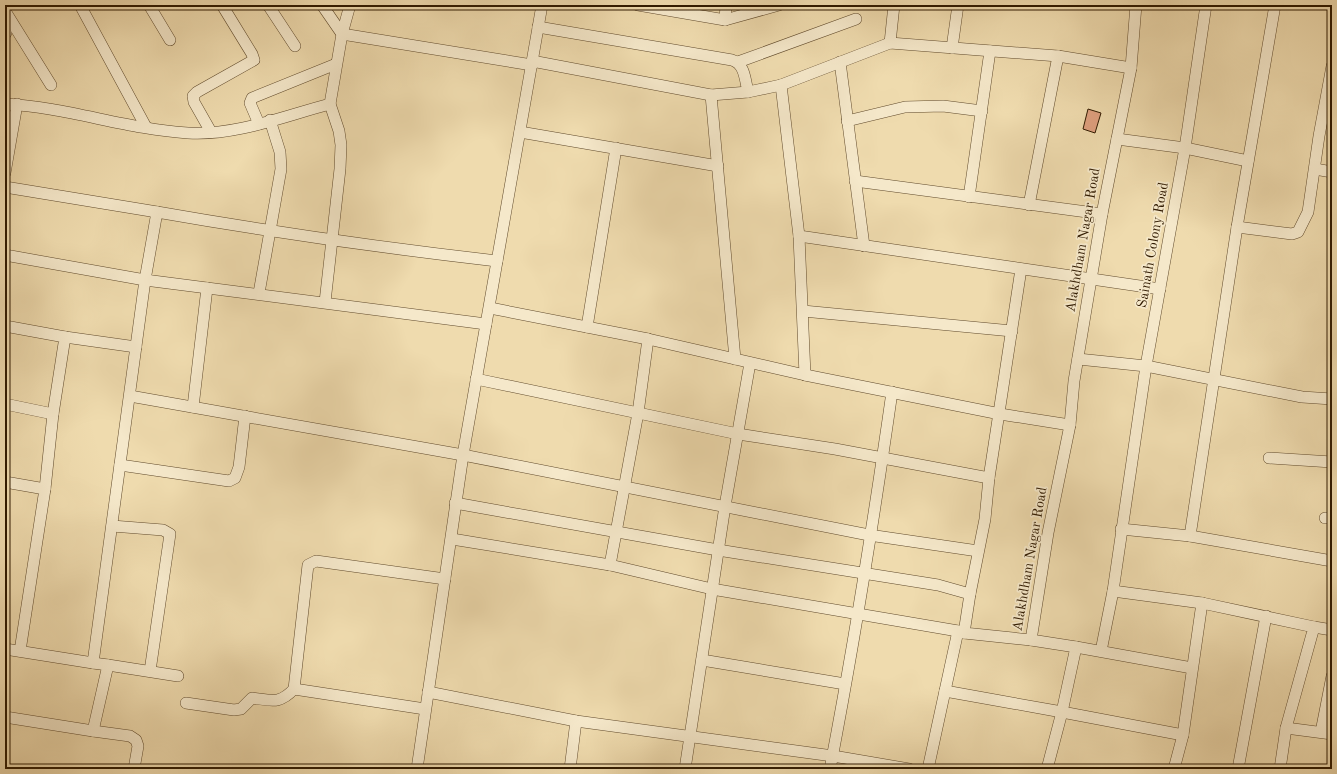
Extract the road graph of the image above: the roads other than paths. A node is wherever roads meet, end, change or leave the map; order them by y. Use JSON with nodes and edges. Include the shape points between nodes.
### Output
{"nodes":[{"id":1,"x":80,"y":5,"type":"edge"},
{"id":2,"x":150,"y":5,"type":"edge"},
{"id":3,"x":222,"y":5,"type":"edge"},
{"id":4,"x":268,"y":5,"type":"edge"},
{"id":5,"x":322,"y":5,"type":"edge"},
{"id":6,"x":350,"y":5,"type":"edge"},
{"id":7,"x":542,"y":5,"type":"edge"},
{"id":8,"x":638,"y":5,"type":"edge"},
{"id":9,"x":726,"y":5,"type":"edge"},
{"id":10,"x":779,"y":5,"type":"edge"},
{"id":11,"x":894,"y":5,"type":"edge"},
{"id":12,"x":958,"y":5,"type":"edge"},
{"id":13,"x":1136,"y":5,"type":"edge"},
{"id":14,"x":1206,"y":5,"type":"edge"},
{"id":15,"x":1275,"y":5,"type":"edge"},
{"id":16,"x":763,"y":7,"type":"edge"},
{"id":17,"x":5,"y":11,"type":"edge"},
{"id":18,"x":856,"y":19,"type":"dead end"},
{"id":19,"x":725,"y":20,"type":"junction"},
{"id":20,"x":538,"y":27,"type":"junction"},
{"id":21,"x":342,"y":34,"type":"junction"},
{"id":22,"x":170,"y":40,"type":"dead end"},
{"id":23,"x":890,"y":43,"type":"junction"},
{"id":24,"x":294,"y":46,"type":"dead end"},
{"id":25,"x":952,"y":48,"type":"junction"},
{"id":26,"x":990,"y":51,"type":"junction"},
{"id":27,"x":1058,"y":56,"type":"junction"},
{"id":28,"x":738,"y":62,"type":"junction"},
{"id":29,"x":840,"y":62,"type":"junction"},
{"id":30,"x":532,"y":63,"type":"junction"},
{"id":31,"x":336,"y":64,"type":"junction"},
{"id":32,"x":1332,"y":66,"type":"edge"},
{"id":33,"x":1130,"y":68,"type":"junction"},
{"id":34,"x":51,"y":85,"type":"dead end"},
{"id":35,"x":781,"y":85,"type":"junction"},
{"id":36,"x":748,"y":92,"type":"junction"},
{"id":37,"x":711,"y":95,"type":"junction"},
{"id":38,"x":5,"y":104,"type":"edge"},
{"id":39,"x":18,"y":104,"type":"junction"},
{"id":40,"x":330,"y":104,"type":"junction"},
{"id":41,"x":982,"y":111,"type":"junction"},
{"id":42,"x":270,"y":120,"type":"junction"},
{"id":43,"x":847,"y":121,"type":"junction"},
{"id":44,"x":259,"y":124,"type":"junction"},
{"id":45,"x":146,"y":127,"type":"junction"},
{"id":46,"x":211,"y":132,"type":"junction"},
{"id":47,"x":520,"y":132,"type":"junction"},
{"id":48,"x":1117,"y":139,"type":"junction"},
{"id":49,"x":616,"y":148,"type":"junction"},
{"id":50,"x":1185,"y":148,"type":"junction"},
{"id":51,"x":1248,"y":161,"type":"junction"},
{"id":52,"x":718,"y":166,"type":"junction"},
{"id":53,"x":1315,"y":169,"type":"junction"},
{"id":54,"x":1332,"y":172,"type":"edge"},
{"id":55,"x":5,"y":173,"type":"edge"},
{"id":56,"x":855,"y":182,"type":"junction"},
{"id":57,"x":5,"y":187,"type":"edge"},
{"id":58,"x":969,"y":197,"type":"junction"},
{"id":59,"x":1029,"y":205,"type":"junction"},
{"id":60,"x":157,"y":212,"type":"junction"},
{"id":61,"x":1102,"y":214,"type":"junction"},
{"id":62,"x":1237,"y":228,"type":"junction"},
{"id":63,"x":269,"y":232,"type":"junction"},
{"id":64,"x":799,"y":236,"type":"junction"},
{"id":65,"x":333,"y":240,"type":"junction"},
{"id":66,"x":864,"y":246,"type":"junction"},
{"id":67,"x":5,"y":255,"type":"edge"},
{"id":68,"x":497,"y":261,"type":"junction"},
{"id":69,"x":1021,"y":269,"type":"junction"},
{"id":70,"x":1091,"y":279,"type":"junction"},
{"id":71,"x":146,"y":280,"type":"junction"},
{"id":72,"x":206,"y":288,"type":"junction"},
{"id":73,"x":1160,"y":289,"type":"junction"},
{"id":74,"x":259,"y":293,"type":"junction"},
{"id":75,"x":325,"y":302,"type":"junction"},
{"id":76,"x":490,"y":308,"type":"junction"},
{"id":77,"x":802,"y":310,"type":"junction"},
{"id":78,"x":486,"y":324,"type":"junction"},
{"id":79,"x":5,"y":326,"type":"edge"},
{"id":80,"x":587,"y":327,"type":"junction"},
{"id":81,"x":1012,"y":331,"type":"junction"},
{"id":82,"x":65,"y":337,"type":"junction"},
{"id":83,"x":648,"y":339,"type":"junction"},
{"id":84,"x":136,"y":347,"type":"junction"},
{"id":85,"x":735,"y":359,"type":"junction"},
{"id":86,"x":1078,"y":359,"type":"junction"},
{"id":87,"x":750,"y":363,"type":"junction"},
{"id":88,"x":1146,"y":366,"type":"junction"},
{"id":89,"x":805,"y":375,"type":"junction"},
{"id":90,"x":476,"y":379,"type":"junction"},
{"id":91,"x":1213,"y":379,"type":"junction"},
{"id":92,"x":892,"y":392,"type":"junction"},
{"id":93,"x":130,"y":396,"type":"junction"},
{"id":94,"x":1332,"y":398,"type":"edge"},
{"id":95,"x":5,"y":404,"type":"edge"},
{"id":96,"x":193,"y":407,"type":"junction"},
{"id":97,"x":638,"y":413,"type":"junction"},
{"id":98,"x":53,"y":414,"type":"junction"},
{"id":99,"x":1000,"y":414,"type":"junction"},
{"id":100,"x":245,"y":416,"type":"junction"},
{"id":101,"x":1070,"y":425,"type":"junction"},
{"id":102,"x":738,"y":434,"type":"junction"},
{"id":103,"x":463,"y":455,"type":"junction"},
{"id":104,"x":1269,"y":458,"type":"dead end"},
{"id":105,"x":882,"y":459,"type":"junction"},
{"id":106,"x":1332,"y":462,"type":"edge"},
{"id":107,"x":120,"y":465,"type":"junction"},
{"id":108,"x":989,"y":478,"type":"junction"},
{"id":109,"x":5,"y":482,"type":"edge"},
{"id":110,"x":625,"y":487,"type":"junction"},
{"id":111,"x":45,"y":489,"type":"junction"},
{"id":112,"x":455,"y":503,"type":"junction"},
{"id":113,"x":725,"y":506,"type":"junction"},
{"id":114,"x":112,"y":526,"type":"junction"},
{"id":115,"x":1121,"y":529,"type":"junction"},
{"id":116,"x":616,"y":533,"type":"junction"},
{"id":117,"x":869,"y":535,"type":"junction"},
{"id":118,"x":1190,"y":536,"type":"junction"},
{"id":119,"x":452,"y":539,"type":"junction"},
{"id":120,"x":718,"y":550,"type":"junction"},
{"id":121,"x":978,"y":551,"type":"junction"},
{"id":122,"x":1327,"y":560,"type":"edge"},
{"id":123,"x":610,"y":565,"type":"junction"},
{"id":124,"x":865,"y":573,"type":"junction"},
{"id":125,"x":445,"y":579,"type":"junction"},
{"id":126,"x":712,"y":589,"type":"junction"},
{"id":127,"x":1113,"y":591,"type":"junction"},
{"id":128,"x":970,"y":594,"type":"junction"},
{"id":129,"x":1202,"y":603,"type":"junction"},
{"id":130,"x":858,"y":615,"type":"junction"},
{"id":131,"x":1266,"y":616,"type":"junction"},
{"id":132,"x":1314,"y":627,"type":"junction"},
{"id":133,"x":1332,"y":630,"type":"edge"},
{"id":134,"x":961,"y":632,"type":"junction"},
{"id":135,"x":1030,"y":640,"type":"junction"},
{"id":136,"x":1076,"y":647,"type":"junction"},
{"id":137,"x":5,"y":649,"type":"edge"},
{"id":138,"x":20,"y":651,"type":"junction"},
{"id":139,"x":1100,"y":651,"type":"junction"},
{"id":140,"x":702,"y":660,"type":"junction"},
{"id":141,"x":93,"y":664,"type":"junction"},
{"id":142,"x":108,"y":665,"type":"junction"},
{"id":143,"x":1192,"y":668,"type":"junction"},
{"id":144,"x":150,"y":672,"type":"junction"},
{"id":145,"x":178,"y":676,"type":"dead end"},
{"id":146,"x":1332,"y":676,"type":"edge"},
{"id":147,"x":845,"y":684,"type":"junction"},
{"id":148,"x":294,"y":689,"type":"junction"},
{"id":149,"x":945,"y":691,"type":"junction"},
{"id":150,"x":428,"y":692,"type":"junction"},
{"id":151,"x":186,"y":703,"type":"dead end"},
{"id":152,"x":425,"y":709,"type":"junction"},
{"id":153,"x":1062,"y":712,"type":"junction"},
{"id":154,"x":5,"y":717,"type":"edge"},
{"id":155,"x":576,"y":721,"type":"junction"},
{"id":156,"x":1286,"y":728,"type":"junction"},
{"id":157,"x":93,"y":730,"type":"junction"},
{"id":158,"x":1321,"y":732,"type":"junction"},
{"id":159,"x":1332,"y":734,"type":"edge"},
{"id":160,"x":1183,"y":735,"type":"junction"},
{"id":161,"x":690,"y":737,"type":"junction"},
{"id":162,"x":833,"y":756,"type":"junction"},
{"id":163,"x":134,"y":769,"type":"edge"},
{"id":164,"x":417,"y":769,"type":"edge"},
{"id":165,"x":570,"y":769,"type":"edge"},
{"id":166,"x":685,"y":769,"type":"edge"},
{"id":167,"x":830,"y":769,"type":"edge"},
{"id":168,"x":909,"y":769,"type":"edge"},
{"id":169,"x":928,"y":769,"type":"edge"},
{"id":170,"x":1047,"y":769,"type":"edge"},
{"id":171,"x":1174,"y":769,"type":"edge"},
{"id":172,"x":1238,"y":769,"type":"edge"},
{"id":173,"x":1280,"y":769,"type":"edge"}],
"edges":[{"from":1,"to":45,"type":"street"},
{"from":2,"to":22,"type":"street"},
{"from":3,"to":46,"type":"street","via":[[254,60],[193,96]]},
{"from":4,"to":24,"type":"street"},
{"from":5,"to":21,"type":"street"},
{"from":6,"to":21,"type":"street"},
{"from":7,"to":20,"type":"street"},
{"from":8,"to":19,"type":"street"},
{"from":9,"to":19,"type":"street"},
{"from":10,"to":16,"type":"street"},
{"from":11,"to":23,"type":"street"},
{"from":12,"to":25,"type":"street"},
{"from":13,"to":33,"type":"street","name":"Alakhdham Nagar Road"},
{"from":14,"to":50,"type":"street","name":"Sainath Colony Road"},
{"from":15,"to":51,"type":"street"},
{"from":16,"to":19,"type":"street"},
{"from":17,"to":34,"type":"street"},
{"from":18,"to":28,"type":"street"},
{"from":20,"to":28,"type":"street"},
{"from":20,"to":30,"type":"street"},
{"from":21,"to":30,"type":"street"},
{"from":21,"to":31,"type":"street"},
{"from":23,"to":25,"type":"street"},
{"from":23,"to":29,"type":"street"},
{"from":25,"to":26,"type":"street"},
{"from":26,"to":27,"type":"street"},
{"from":26,"to":41,"type":"street"},
{"from":27,"to":33,"type":"street"},
{"from":27,"to":59,"type":"street"},
{"from":28,"to":36,"type":"street","via":[[742,67]]},
{"from":29,"to":35,"type":"street"},
{"from":29,"to":43,"type":"street"},
{"from":30,"to":37,"type":"street"},
{"from":30,"to":47,"type":"street"},
{"from":31,"to":40,"type":"street"},
{"from":31,"to":44,"type":"street","via":[[252,98],[250,103]]},
{"from":32,"to":53,"type":"street"},
{"from":33,"to":48,"type":"street","name":"Alakhdham Nagar Road"},
{"from":35,"to":36,"type":"street"},
{"from":35,"to":64,"type":"street"},
{"from":36,"to":37,"type":"street"},
{"from":37,"to":52,"type":"street"},
{"from":38,"to":39,"type":"street"},
{"from":39,"to":45,"type":"street"},
{"from":39,"to":55,"type":"street"},
{"from":40,"to":42,"type":"street"},
{"from":40,"to":65,"type":"street","via":[[341,145]]},
{"from":41,"to":43,"type":"street","via":[[943,106],[905,107]]},
{"from":41,"to":58,"type":"street"},
{"from":42,"to":44,"type":"street"},
{"from":42,"to":63,"type":"street","via":[[280,152],[281,169]]},
{"from":43,"to":56,"type":"street"},
{"from":44,"to":46,"type":"street"},
{"from":45,"to":46,"type":"street","via":[[189,133]]},
{"from":47,"to":49,"type":"street"},
{"from":47,"to":68,"type":"street"},
{"from":48,"to":50,"type":"street"},
{"from":48,"to":61,"type":"street","name":"Alakhdham Nagar Road"},
{"from":49,"to":52,"type":"street"},
{"from":49,"to":80,"type":"street"},
{"from":50,"to":51,"type":"street"},
{"from":50,"to":73,"type":"street","name":"Sainath Colony Road"},
{"from":51,"to":62,"type":"street"},
{"from":52,"to":85,"type":"street"},
{"from":53,"to":54,"type":"street"},
{"from":53,"to":62,"type":"street","via":[[1308,212],[1298,232],[1292,234]]},
{"from":56,"to":58,"type":"street"},
{"from":56,"to":66,"type":"street"},
{"from":57,"to":60,"type":"street"},
{"from":58,"to":59,"type":"street"},
{"from":59,"to":61,"type":"street"},
{"from":60,"to":63,"type":"street"},
{"from":60,"to":71,"type":"street"},
{"from":61,"to":70,"type":"street","name":"Alakhdham Nagar Road"},
{"from":62,"to":91,"type":"street"},
{"from":63,"to":65,"type":"street"},
{"from":63,"to":74,"type":"street"},
{"from":64,"to":66,"type":"street"},
{"from":64,"to":77,"type":"street"},
{"from":65,"to":68,"type":"street"},
{"from":65,"to":75,"type":"street"},
{"from":66,"to":69,"type":"street"},
{"from":67,"to":71,"type":"street"},
{"from":68,"to":76,"type":"street"},
{"from":69,"to":70,"type":"street"},
{"from":69,"to":81,"type":"street"},
{"from":70,"to":73,"type":"street"},
{"from":70,"to":86,"type":"street","name":"Alakhdham Nagar Road"},
{"from":71,"to":72,"type":"street"},
{"from":71,"to":84,"type":"street"},
{"from":72,"to":74,"type":"street"},
{"from":72,"to":96,"type":"street"},
{"from":73,"to":88,"type":"street","name":"Sainath Colony Road"},
{"from":74,"to":75,"type":"street"},
{"from":75,"to":78,"type":"street"},
{"from":76,"to":78,"type":"street"},
{"from":76,"to":80,"type":"street"},
{"from":77,"to":81,"type":"street"},
{"from":77,"to":89,"type":"street"},
{"from":78,"to":90,"type":"street"},
{"from":79,"to":82,"type":"street"},
{"from":80,"to":83,"type":"street"},
{"from":81,"to":99,"type":"street"},
{"from":82,"to":84,"type":"street"},
{"from":82,"to":98,"type":"street"},
{"from":83,"to":85,"type":"street"},
{"from":83,"to":97,"type":"street"},
{"from":84,"to":93,"type":"street"},
{"from":85,"to":87,"type":"street"},
{"from":86,"to":88,"type":"street"},
{"from":86,"to":101,"type":"street","name":"Alakhdham Nagar Road"},
{"from":87,"to":89,"type":"street"},
{"from":87,"to":102,"type":"street"},
{"from":88,"to":91,"type":"street"},
{"from":88,"to":115,"type":"street","name":"Sainath Colony Road"},
{"from":89,"to":92,"type":"street"},
{"from":90,"to":97,"type":"street"},
{"from":90,"to":103,"type":"street"},
{"from":91,"to":94,"type":"street","via":[[1284,393]]},
{"from":91,"to":118,"type":"street"},
{"from":92,"to":99,"type":"street"},
{"from":92,"to":105,"type":"street"},
{"from":93,"to":96,"type":"street"},
{"from":93,"to":107,"type":"street"},
{"from":95,"to":98,"type":"street"},
{"from":96,"to":100,"type":"street"},
{"from":97,"to":102,"type":"street"},
{"from":97,"to":110,"type":"street"},
{"from":98,"to":111,"type":"street"},
{"from":99,"to":101,"type":"street"},
{"from":99,"to":108,"type":"street"},
{"from":100,"to":103,"type":"street"},
{"from":100,"to":107,"type":"street","via":[[239,468],[235,478],[229,480]]},
{"from":101,"to":135,"type":"street","name":"Alakhdham Nagar Road"},
{"from":102,"to":105,"type":"street"},
{"from":102,"to":113,"type":"street"},
{"from":103,"to":110,"type":"street"},
{"from":103,"to":112,"type":"street"},
{"from":104,"to":106,"type":"street"},
{"from":105,"to":108,"type":"street"},
{"from":105,"to":117,"type":"street"},
{"from":107,"to":114,"type":"street"},
{"from":108,"to":121,"type":"street","via":[[985,519]]},
{"from":109,"to":111,"type":"street"},
{"from":110,"to":113,"type":"street"},
{"from":110,"to":116,"type":"street"},
{"from":111,"to":138,"type":"street"},
{"from":112,"to":116,"type":"street"},
{"from":112,"to":119,"type":"street"},
{"from":113,"to":117,"type":"street"},
{"from":113,"to":120,"type":"street"},
{"from":114,"to":141,"type":"street"},
{"from":114,"to":144,"type":"street","via":[[163,530],[170,534]]},
{"from":115,"to":118,"type":"street"},
{"from":115,"to":127,"type":"street","name":"Sainath Colony Road"},
{"from":116,"to":120,"type":"street"},
{"from":116,"to":123,"type":"street"},
{"from":117,"to":121,"type":"street"},
{"from":117,"to":124,"type":"street"},
{"from":118,"to":122,"type":"street"},
{"from":119,"to":123,"type":"street"},
{"from":119,"to":125,"type":"street"},
{"from":120,"to":124,"type":"street"},
{"from":120,"to":126,"type":"street"},
{"from":121,"to":128,"type":"street"},
{"from":123,"to":126,"type":"street"},
{"from":124,"to":128,"type":"street","via":[[938,585]]},
{"from":124,"to":130,"type":"street"},
{"from":125,"to":148,"type":"street","via":[[316,560],[308,565]]},
{"from":125,"to":150,"type":"street"},
{"from":126,"to":130,"type":"street"},
{"from":126,"to":140,"type":"street"},
{"from":127,"to":129,"type":"street"},
{"from":127,"to":139,"type":"street","name":"Sainath Colony Road"},
{"from":128,"to":134,"type":"street"},
{"from":129,"to":131,"type":"street"},
{"from":129,"to":143,"type":"street"},
{"from":130,"to":134,"type":"street"},
{"from":130,"to":147,"type":"street"},
{"from":131,"to":132,"type":"street"},
{"from":131,"to":172,"type":"street"},
{"from":132,"to":133,"type":"street"},
{"from":132,"to":156,"type":"street"},
{"from":134,"to":135,"type":"street"},
{"from":134,"to":149,"type":"street"},
{"from":135,"to":136,"type":"street","name":"Alakhdham Nagar Road"},
{"from":136,"to":139,"type":"street","name":"Alakhdham Nagar Road"},
{"from":136,"to":153,"type":"street"},
{"from":137,"to":138,"type":"street"},
{"from":138,"to":141,"type":"street"},
{"from":139,"to":143,"type":"street","name":"Alakhdham Nagar Road"},
{"from":140,"to":147,"type":"street"},
{"from":140,"to":161,"type":"street"},
{"from":141,"to":142,"type":"street"},
{"from":142,"to":144,"type":"street"},
{"from":142,"to":157,"type":"street"},
{"from":143,"to":160,"type":"street"},
{"from":144,"to":145,"type":"street"},
{"from":146,"to":158,"type":"street"},
{"from":147,"to":162,"type":"street"},
{"from":148,"to":151,"type":"street","via":[[278,701],[252,698],[241,708],[234,710]]},
{"from":148,"to":152,"type":"street"},
{"from":149,"to":153,"type":"street"},
{"from":149,"to":169,"type":"street"},
{"from":150,"to":152,"type":"street"},
{"from":150,"to":155,"type":"street"},
{"from":152,"to":164,"type":"street"},
{"from":153,"to":160,"type":"street"},
{"from":153,"to":170,"type":"street"},
{"from":154,"to":157,"type":"street"},
{"from":155,"to":161,"type":"street"},
{"from":155,"to":165,"type":"street"},
{"from":156,"to":158,"type":"street"},
{"from":156,"to":173,"type":"street"},
{"from":157,"to":163,"type":"street","via":[[130,736],[136,740],[138,746]]},
{"from":158,"to":159,"type":"street"},
{"from":160,"to":171,"type":"street"},
{"from":161,"to":162,"type":"street"},
{"from":161,"to":166,"type":"street"},
{"from":162,"to":167,"type":"street"},
{"from":162,"to":168,"type":"street"}]}
